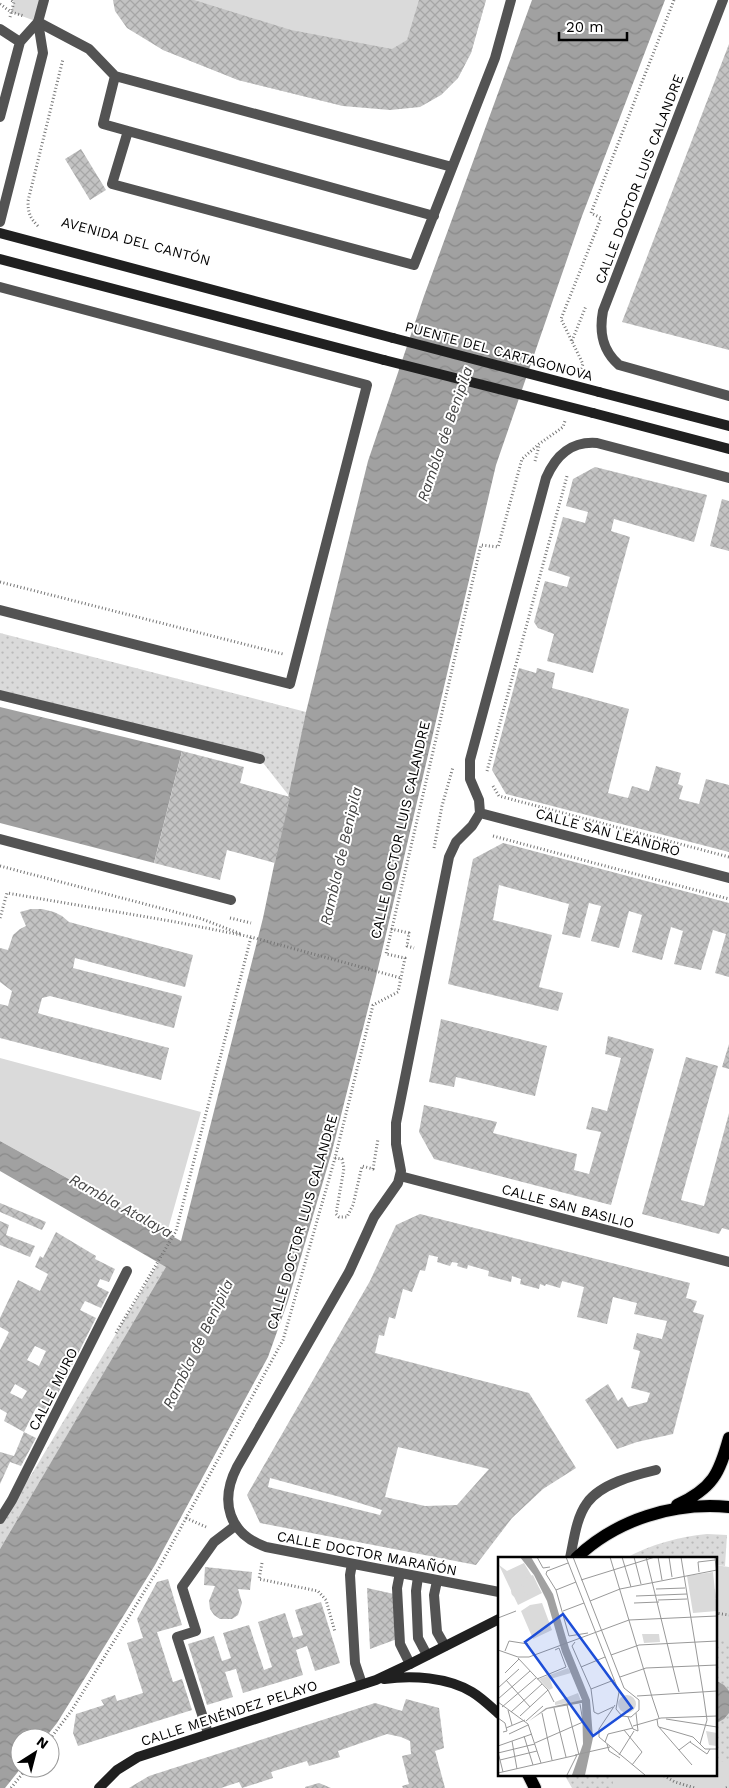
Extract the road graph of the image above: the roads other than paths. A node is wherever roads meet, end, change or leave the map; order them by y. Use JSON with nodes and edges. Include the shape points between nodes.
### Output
{"nodes":[{"id":1,"x":44,"y":0,"type":"edge"},
{"id":2,"x":511,"y":0,"type":"edge"},
{"id":3,"x":723,"y":0,"type":"edge"},
{"id":4,"x":38,"y":22,"type":"junction"},
{"id":5,"x":0,"y":29,"type":"edge"},
{"id":6,"x":20,"y":42,"type":"junction"},
{"id":7,"x":115,"y":76,"type":"junction"},
{"id":8,"x":0,"y":118,"type":"edge"},
{"id":9,"x":128,"y":131,"type":"junction"},
{"id":10,"x":452,"y":167,"type":"junction"},
{"id":11,"x":434,"y":216,"type":"junction"},
{"id":12,"x":0,"y":222,"type":"edge"},
{"id":13,"x":0,"y":233,"type":"edge"},
{"id":14,"x":0,"y":258,"type":"edge"},
{"id":15,"x":0,"y":287,"type":"edge"},
{"id":16,"x":393,"y":338,"type":"joint"},
{"id":17,"x":729,"y":396,"type":"edge"},
{"id":18,"x":729,"y":426,"type":"edge"},
{"id":19,"x":729,"y":449,"type":"edge"},
{"id":20,"x":729,"y":478,"type":"edge"},
{"id":21,"x":0,"y":610,"type":"edge"},
{"id":22,"x":0,"y":695,"type":"edge"},
{"id":23,"x":260,"y":759,"type":"dead end"},
{"id":24,"x":480,"y":813,"type":"junction"},
{"id":25,"x":0,"y":839,"type":"edge"},
{"id":26,"x":729,"y":878,"type":"edge"},
{"id":27,"x":232,"y":900,"type":"dead end"},
{"id":28,"x":400,"y":1176,"type":"junction"},
{"id":29,"x":729,"y":1262,"type":"edge"},
{"id":30,"x":128,"y":1271,"type":"dead end"},
{"id":31,"x":729,"y":1438,"type":"edge"},
{"id":32,"x":656,"y":1470,"type":"dead end"},
{"id":33,"x":729,"y":1508,"type":"edge"},
{"id":34,"x":654,"y":1514,"type":"junction"},
{"id":35,"x":0,"y":1519,"type":"edge"},
{"id":36,"x":235,"y":1526,"type":"junction"},
{"id":37,"x":570,"y":1557,"type":"edge"},
{"id":38,"x":577,"y":1557,"type":"edge"},
{"id":39,"x":352,"y":1564,"type":"junction"},
{"id":40,"x":400,"y":1573,"type":"junction"},
{"id":41,"x":418,"y":1577,"type":"junction"},
{"id":42,"x":437,"y":1580,"type":"junction"},
{"id":43,"x":498,"y":1592,"type":"edge"},
{"id":44,"x":498,"y":1620,"type":"edge"},
{"id":45,"x":445,"y":1646,"type":"junction"},
{"id":46,"x":427,"y":1655,"type":"junction"},
{"id":47,"x":410,"y":1664,"type":"junction"},
{"id":48,"x":376,"y":1680,"type":"junction"},
{"id":49,"x":362,"y":1684,"type":"junction"},
{"id":50,"x":498,"y":1713,"type":"edge"},
{"id":51,"x":208,"y":1733,"type":"junction"},
{"id":52,"x":529,"y":1776,"type":"edge"},
{"id":53,"x":99,"y":1788,"type":"edge"},
{"id":54,"x":535,"y":1788,"type":"edge"}],
"edges":[{"from":1,"to":4,"type":"street"},
{"from":2,"to":10,"type":"street","via":[[495,58]]},
{"from":3,"to":17,"type":"street","name":"CALLE DOCTOR LUIS CALANDRE","via":[[601,322],[602,339],[618,366]]},
{"from":4,"to":6,"type":"street"},
{"from":4,"to":7,"type":"street","via":[[89,49]]},
{"from":4,"to":12,"type":"street","via":[[43,53]]},
{"from":5,"to":6,"type":"street"},
{"from":6,"to":8,"type":"street"},
{"from":7,"to":9,"type":"street","via":[[103,124]]},
{"from":7,"to":10,"type":"street"},
{"from":9,"to":11,"type":"street"},
{"from":9,"to":11,"type":"street","via":[[112,184],[414,266]]},
{"from":10,"to":11,"type":"street"},
{"from":13,"to":16,"type":"main road","name":"AVENIDA DEL CANTÓN"},
{"from":14,"to":19,"type":"main road","bridge":true},
{"from":15,"to":21,"type":"street","via":[[367,384],[290,684]]},
{"from":16,"to":18,"type":"main road","name":"PUENTE DEL CARTAGONOVA","bridge":true},
{"from":20,"to":24,"type":"street","via":[[597,443],[576,445],[561,454],[551,467],[470,760],[470,778],[479,800]]},
{"from":22,"to":23,"type":"street"},
{"from":24,"to":26,"type":"street","name":"CALLE SAN LEANDRO"},
{"from":24,"to":28,"type":"street","via":[[456,842],[449,857],[396,1123]]},
{"from":25,"to":27,"type":"street"},
{"from":28,"to":29,"type":"street","name":"CALLE SAN BASILIO"},
{"from":28,"to":36,"type":"street","via":[[374,1217],[349,1272],[232,1477],[228,1507]]},
{"from":30,"to":35,"type":"street","name":"CALLE MURO"},
{"from":31,"to":34,"type":"main road","via":[[722,1465],[705,1488],[689,1500]]},
{"from":32,"to":37,"type":"street","via":[[599,1491],[587,1503],[579,1520]]},
{"from":33,"to":34,"type":"main road","via":[[699,1507]]},
{"from":34,"to":38,"type":"main road","via":[[622,1526]]},
{"from":36,"to":39,"type":"street","name":"CALLE DOCTOR MARAÑÓN","via":[[249,1539],[266,1547]]},
{"from":36,"to":51,"type":"street","via":[[214,1542],[182,1587],[196,1631],[177,1637]]},
{"from":39,"to":40,"type":"street","name":"CALLE DOCTOR MARAÑÓN"},
{"from":39,"to":49,"type":"street","via":[[356,1663]]},
{"from":40,"to":41,"type":"street","name":"CALLE DOCTOR MARAÑÓN"},
{"from":40,"to":47,"type":"street","via":[[397,1588],[400,1644]]},
{"from":41,"to":42,"type":"street","name":"CALLE DOCTOR MARAÑÓN"},
{"from":41,"to":46,"type":"street","via":[[418,1638]]},
{"from":42,"to":43,"type":"street","name":"CALLE DOCTOR MARAÑÓN"},
{"from":42,"to":45,"type":"street","via":[[434,1595],[437,1632]]},
{"from":44,"to":45,"type":"main road"},
{"from":45,"to":46,"type":"main road"},
{"from":46,"to":47,"type":"main road"},
{"from":47,"to":48,"type":"main road"},
{"from":48,"to":49,"type":"main road","name":"CALLE MENÉNDEZ PELAYO"},
{"from":48,"to":50,"type":"main road","via":[[414,1678],[456,1685],[472,1692]]},
{"from":49,"to":51,"type":"main road","name":"CALLE MENÉNDEZ PELAYO"},
{"from":51,"to":53,"type":"main road","name":"CALLE MENÉNDEZ PELAYO","via":[[138,1756]]},
{"from":52,"to":54,"type":"main road"}]}
